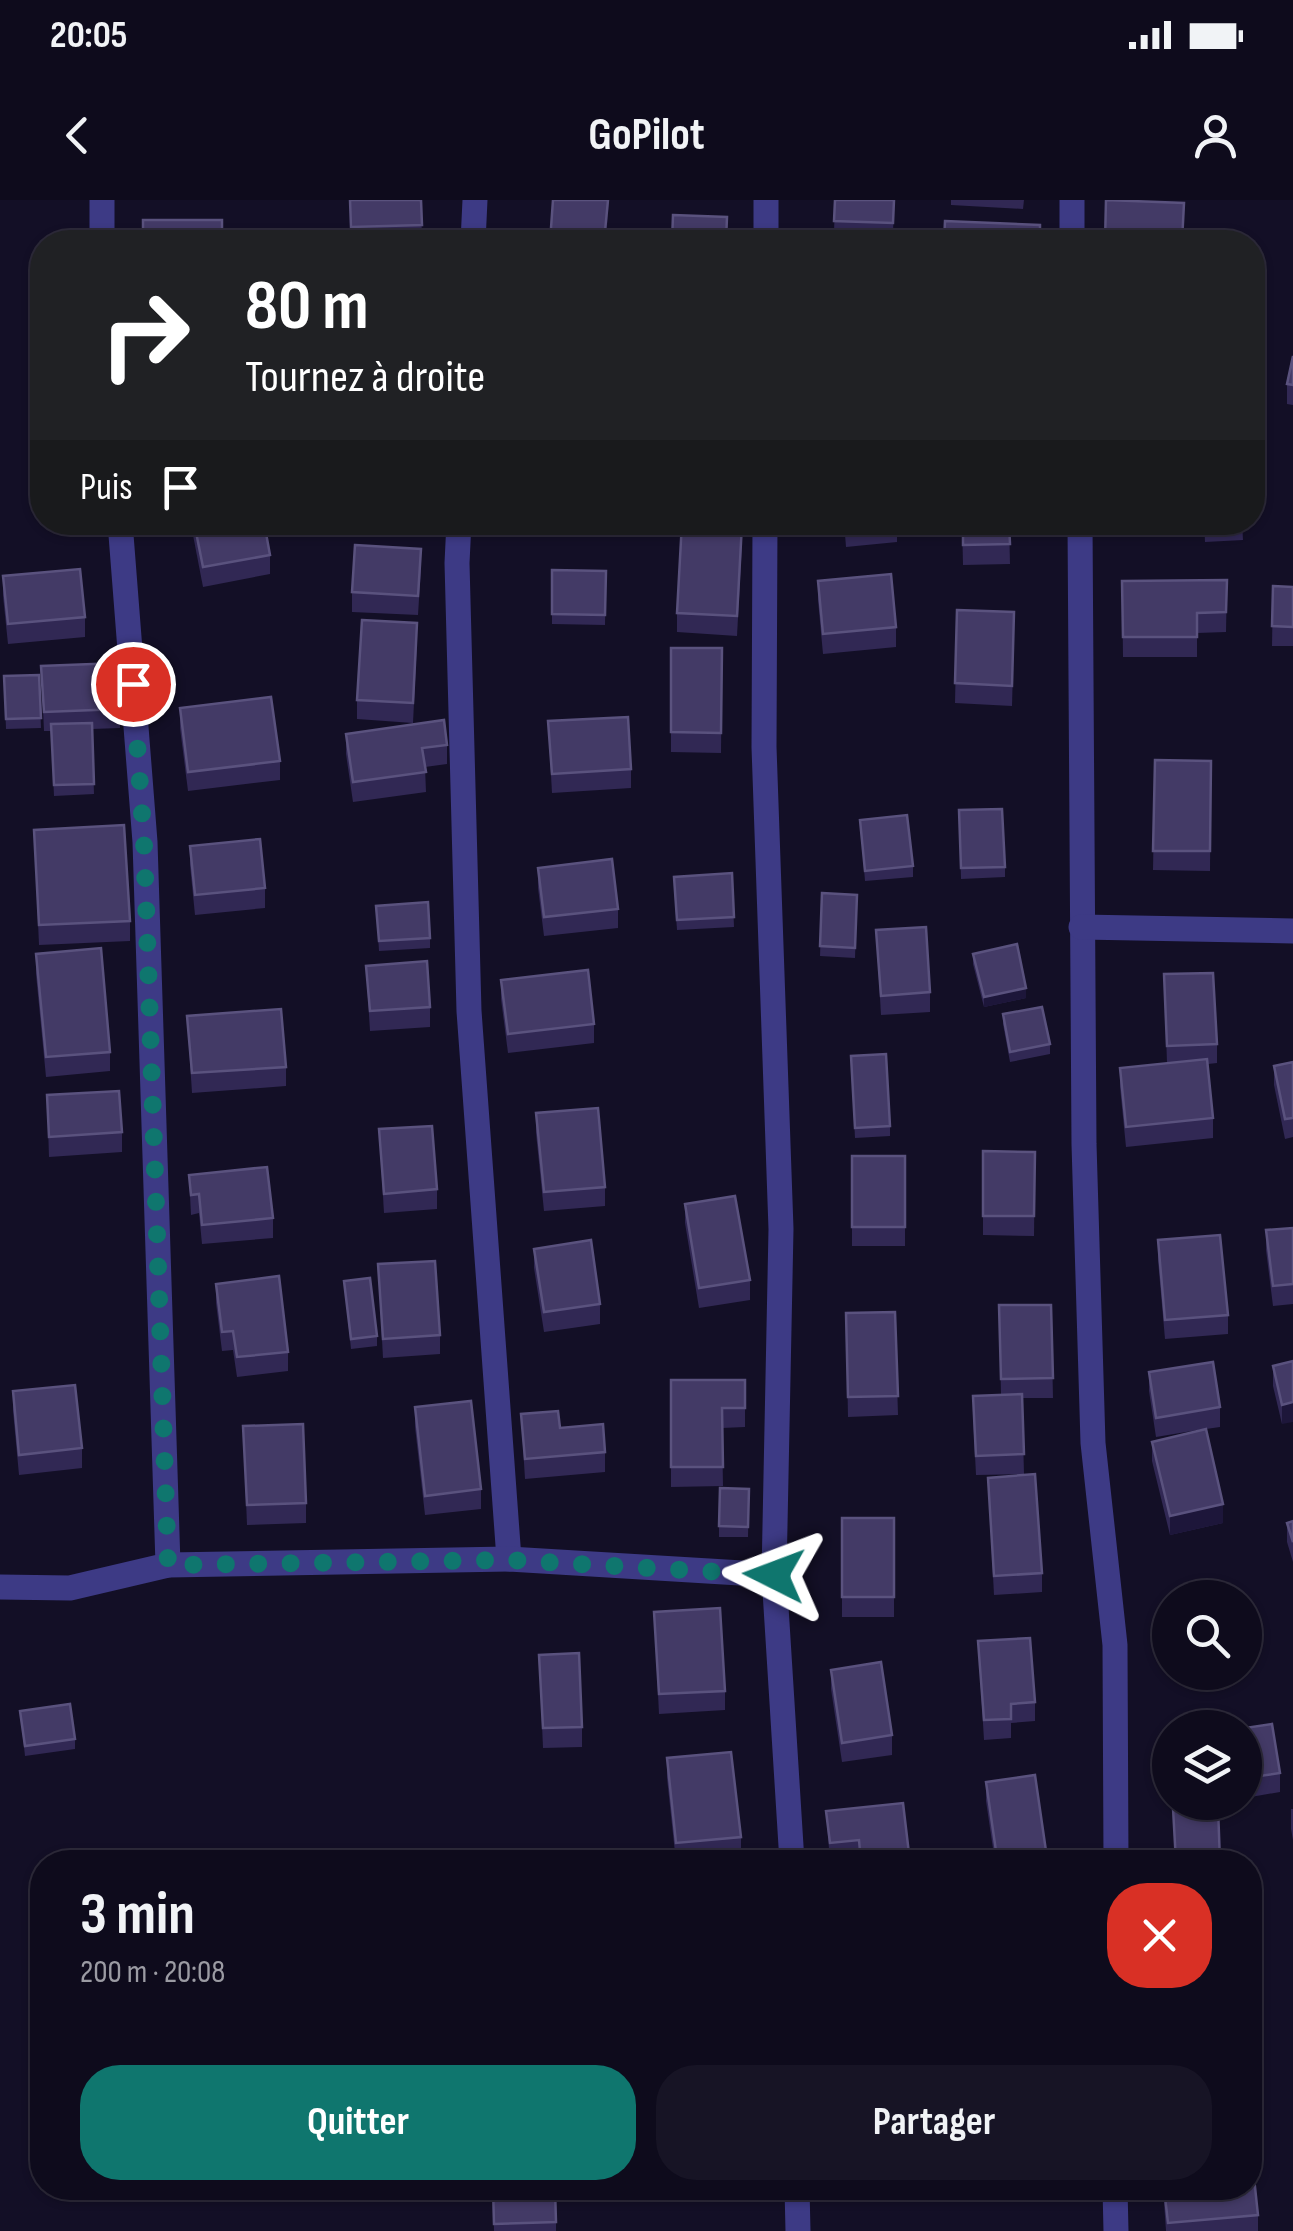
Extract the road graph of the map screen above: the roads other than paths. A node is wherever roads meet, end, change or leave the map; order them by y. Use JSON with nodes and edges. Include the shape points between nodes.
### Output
{"nodes":[{"id":1,"x":102,"y":200,"type":"edge"},
{"id":2,"x":475,"y":200,"type":"edge"},
{"id":3,"x":766,"y":200,"type":"edge"},
{"id":4,"x":1072,"y":200,"type":"edge"},
{"id":5,"x":102,"y":230,"type":"edge"},
{"id":6,"x":474,"y":230,"type":"edge"},
{"id":7,"x":766,"y":230,"type":"edge"},
{"id":8,"x":1072,"y":230,"type":"edge"},
{"id":9,"x":121,"y":535,"type":"edge"},
{"id":10,"x":459,"y":535,"type":"edge"},
{"id":11,"x":764,"y":535,"type":"edge"},
{"id":12,"x":1080,"y":535,"type":"edge"},
{"id":13,"x":1080,"y":927,"type":"junction"},
{"id":14,"x":1293,"y":930,"type":"edge"},
{"id":15,"x":509,"y":1560,"type":"junction"},
{"id":16,"x":168,"y":1565,"type":"junction"},
{"id":17,"x":774,"y":1575,"type":"junction"},
{"id":18,"x":0,"y":1587,"type":"edge"},
{"id":19,"x":791,"y":1850,"type":"edge"},
{"id":20,"x":1116,"y":1850,"type":"edge"},
{"id":21,"x":797,"y":2200,"type":"edge"},
{"id":22,"x":1115,"y":2200,"type":"edge"},
{"id":23,"x":798,"y":2231,"type":"edge"},
{"id":24,"x":1116,"y":2231,"type":"edge"}],
"edges":[{"from":1,"to":5,"type":"street"},
{"from":2,"to":6,"type":"street"},
{"from":3,"to":7,"type":"street"},
{"from":4,"to":8,"type":"street"},
{"from":9,"to":16,"type":"street","via":[[144,842]]},
{"from":10,"to":15,"type":"street","via":[[469,1011]]},
{"from":11,"to":17,"type":"street","via":[[764,747],[781,1229]]},
{"from":12,"to":13,"type":"street"},
{"from":13,"to":14,"type":"street"},
{"from":13,"to":20,"type":"street","via":[[1094,1443],[1115,1645]]},
{"from":15,"to":16,"type":"street"},
{"from":15,"to":17,"type":"street"},
{"from":16,"to":18,"type":"street","via":[[70,1588]]},
{"from":17,"to":19,"type":"street"},
{"from":21,"to":23,"type":"street"},
{"from":22,"to":24,"type":"street"}]}
